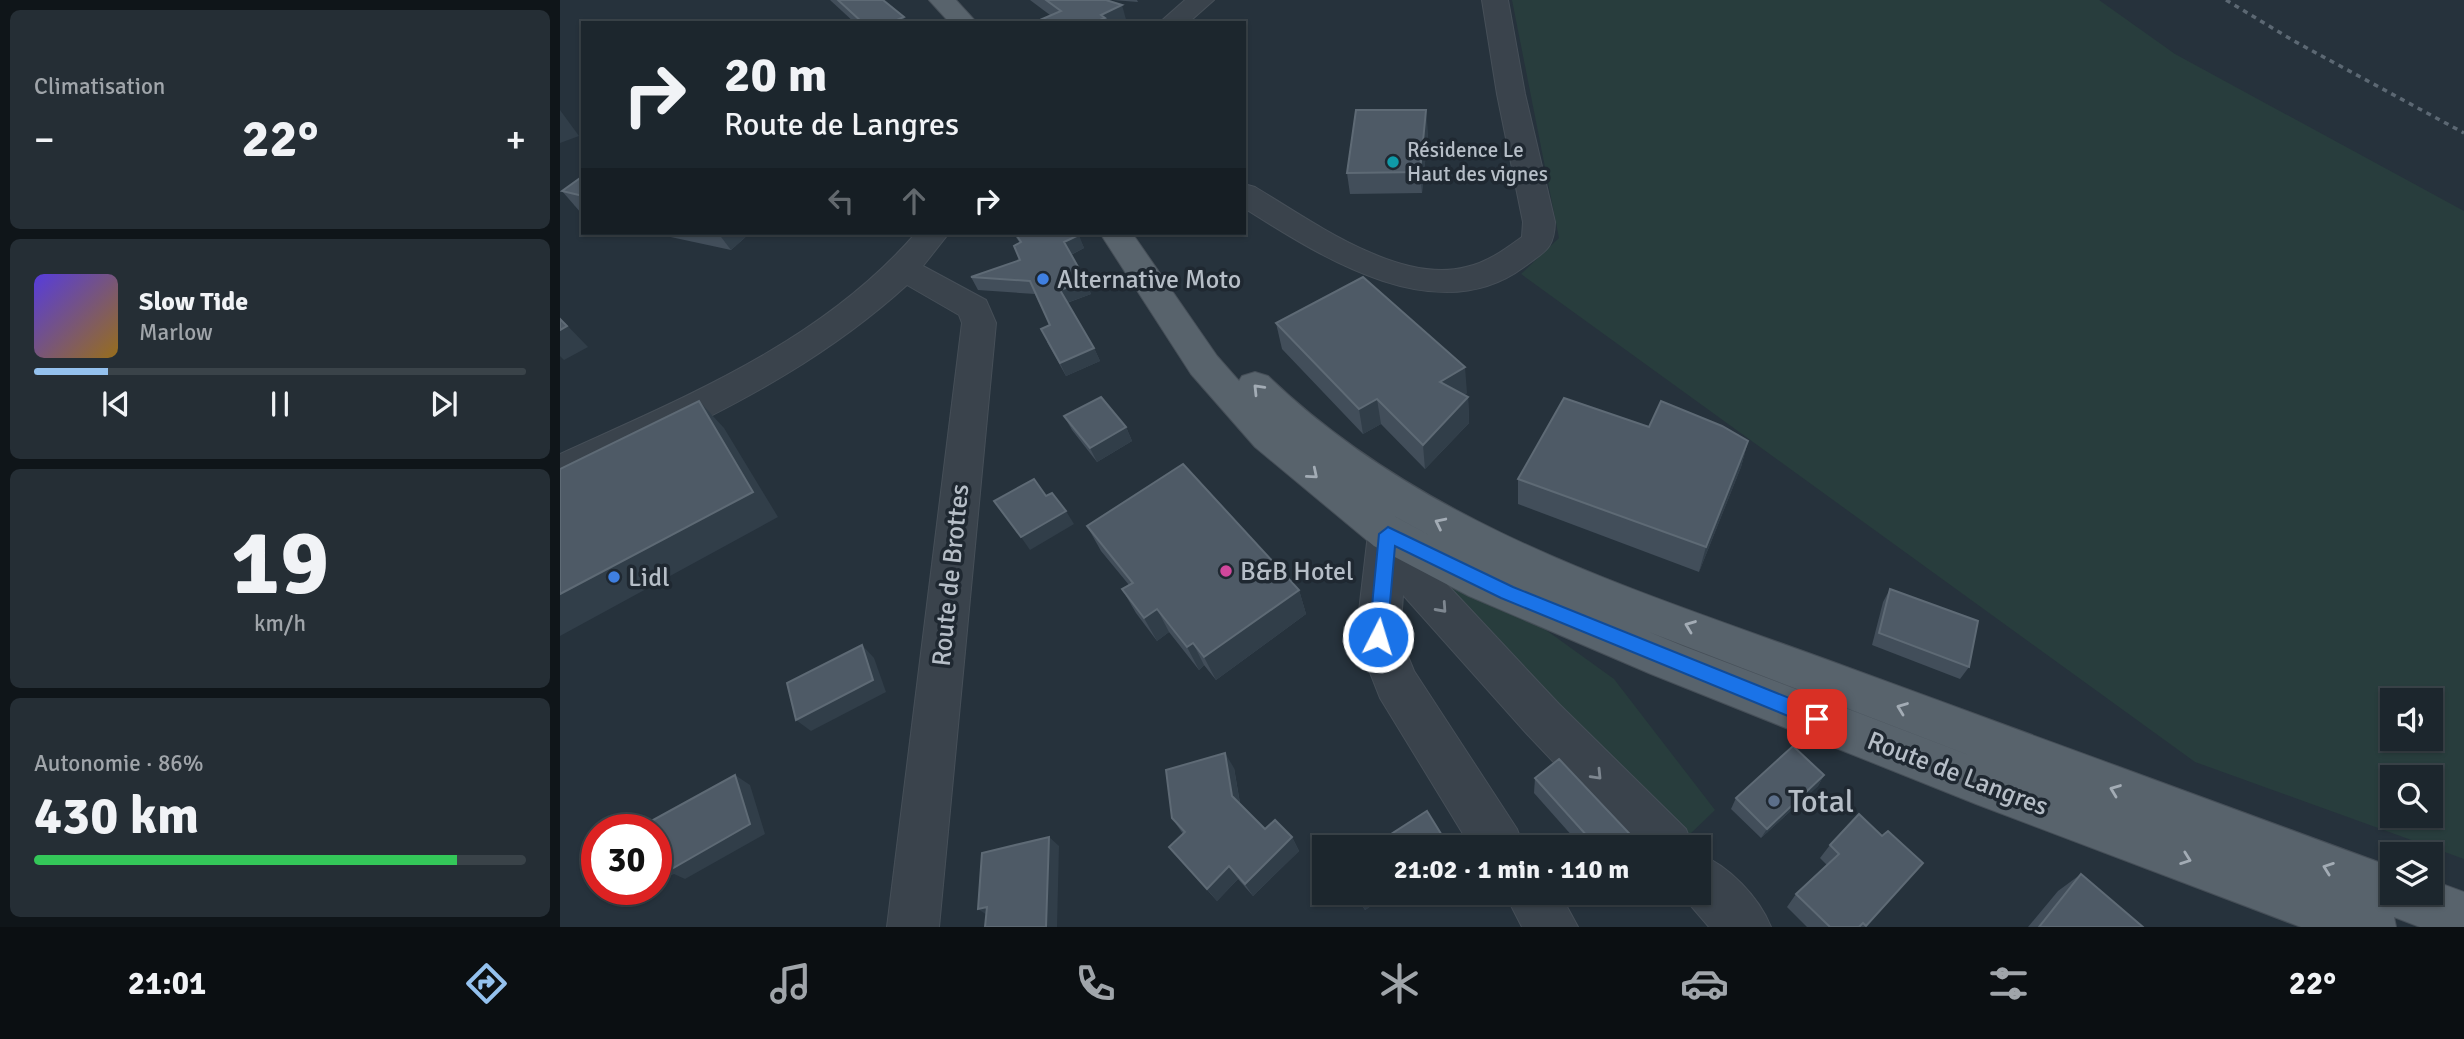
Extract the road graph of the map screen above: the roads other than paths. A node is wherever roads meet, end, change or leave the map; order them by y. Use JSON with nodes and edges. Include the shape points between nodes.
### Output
{"nodes":[{"id":1,"x":942,"y":0,"type":"edge"},
{"id":2,"x":1200,"y":0,"type":"edge"},
{"id":3,"x":1495,"y":0,"type":"edge"},
{"id":4,"x":962,"y":21,"type":"edge"},
{"id":5,"x":1174,"y":21,"type":"edge"},
{"id":6,"x":1246,"y":195,"type":"edge"},
{"id":7,"x":931,"y":235,"type":"edge"},
{"id":8,"x":1117,"y":235,"type":"edge"},
{"id":9,"x":1141,"y":235,"type":"edge"},
{"id":10,"x":900,"y":271,"type":"junction"},
{"id":11,"x":560,"y":471,"type":"edge"},
{"id":12,"x":1388,"y":534,"type":"junction"},
{"id":13,"x":1491,"y":835,"type":"edge"},
{"id":14,"x":1656,"y":835,"type":"edge"},
{"id":15,"x":2380,"y":887,"type":"edge"},
{"id":16,"x":1711,"y":891,"type":"edge"},
{"id":17,"x":1538,"y":905,"type":"edge"},
{"id":18,"x":2428,"y":905,"type":"edge"},
{"id":19,"x":2464,"y":918,"type":"edge"},
{"id":20,"x":1741,"y":922,"type":"edge"},
{"id":21,"x":913,"y":927,"type":"edge"},
{"id":22,"x":1552,"y":927,"type":"edge"},
{"id":23,"x":2370,"y":927,"type":"edge"}],
"edges":[{"from":1,"to":4,"type":"main road"},
{"from":2,"to":5,"type":"street"},
{"from":3,"to":6,"type":"street","via":[[1539,222],[1538,241],[1521,256],[1475,277],[1451,280],[1401,275],[1355,260]]},
{"from":7,"to":10,"type":"street"},
{"from":8,"to":12,"type":"main road","name":"Route de Langres","one_way":true,"via":[[1204,365],[1268,437]]},
{"from":15,"to":9,"type":"main road","one_way":true,"via":[[1588,590],[1413,510],[1286,417],[1230,359]]},
{"from":10,"to":11,"type":"street","via":[[853,314],[792,355]]},
{"from":10,"to":21,"type":"street","name":"Route de Brottes","via":[[974,308],[979,323]]},
{"from":12,"to":13,"type":"street","via":[[1378,637],[1396,683]]},
{"from":12,"to":14,"type":"street","one_way":true,"via":[[1411,575]]},
{"from":12,"to":23,"type":"main road","name":"Route de Langres","one_way":true,"via":[[1484,583],[1667,660]]},
{"from":16,"to":20,"type":"street"},
{"from":17,"to":22,"type":"street"},
{"from":18,"to":19,"type":"main road"}]}
